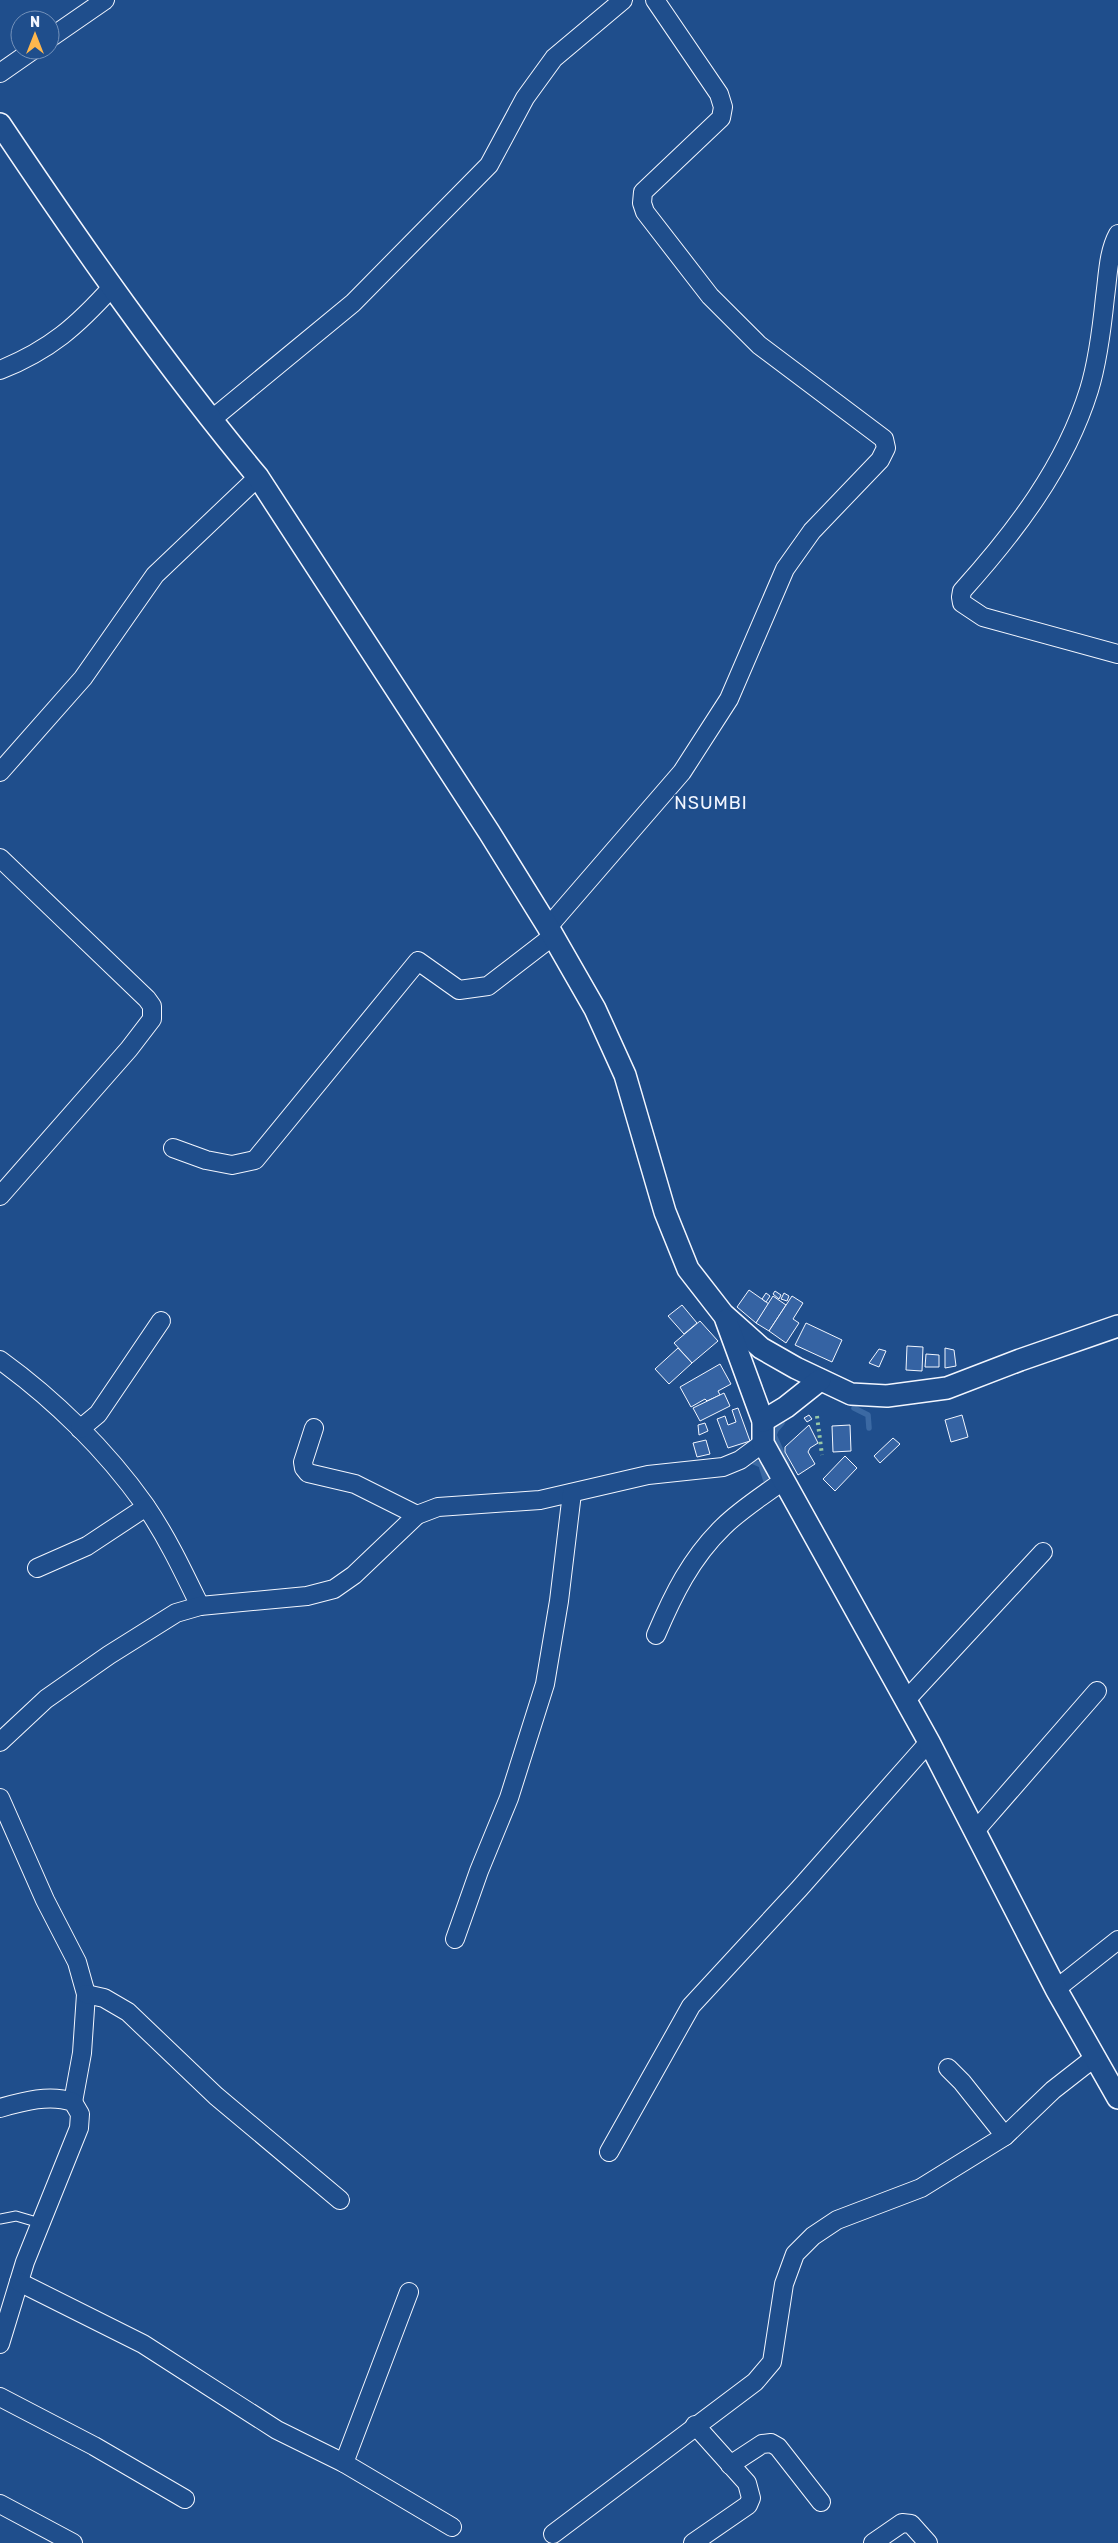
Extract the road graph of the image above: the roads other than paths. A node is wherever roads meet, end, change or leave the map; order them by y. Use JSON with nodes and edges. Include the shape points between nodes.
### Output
{"nodes":[{"id":1,"x":105,"y":0,"type":"edge"},
{"id":2,"x":623,"y":0,"type":"edge"},
{"id":3,"x":655,"y":0,"type":"edge"},
{"id":4,"x":60,"y":31,"type":"edge"},
{"id":5,"x":19,"y":60,"type":"edge"},
{"id":6,"x":0,"y":73,"type":"edge"},
{"id":7,"x":0,"y":124,"type":"edge"},
{"id":8,"x":1118,"y":234,"type":"edge"},
{"id":9,"x":113,"y":286,"type":"junction"},
{"id":10,"x":0,"y":370,"type":"edge"},
{"id":11,"x":210,"y":420,"type":"junction"},
{"id":12,"x":258,"y":477,"type":"junction"},
{"id":13,"x":1118,"y":654,"type":"edge"},
{"id":14,"x":0,"y":772,"type":"edge"},
{"id":15,"x":0,"y":858,"type":"edge"},
{"id":16,"x":551,"y":931,"type":"junction"},
{"id":17,"x":173,"y":1148,"type":"dead end"},
{"id":18,"x":0,"y":1196,"type":"edge"},
{"id":19,"x":723,"y":1314,"type":"junction"},
{"id":20,"x":161,"y":1321,"type":"dead end"},
{"id":21,"x":1118,"y":1326,"type":"edge"},
{"id":22,"x":0,"y":1360,"type":"edge"},
{"id":23,"x":820,"y":1380,"type":"junction"},
{"id":24,"x":763,"y":1421,"type":"junction"},
{"id":25,"x":314,"y":1428,"type":"dead end"},
{"id":26,"x":80,"y":1429,"type":"junction"},
{"id":27,"x":763,"y":1443,"type":"junction"},
{"id":28,"x":784,"y":1480,"type":"junction"},
{"id":29,"x":572,"y":1493,"type":"junction"},
{"id":30,"x":146,"y":1507,"type":"junction"},
{"id":31,"x":416,"y":1515,"type":"junction"},
{"id":32,"x":1043,"y":1552,"type":"dead end"},
{"id":33,"x":37,"y":1568,"type":"dead end"},
{"id":34,"x":200,"y":1606,"type":"junction"},
{"id":35,"x":656,"y":1635,"type":"dead end"},
{"id":36,"x":1097,"y":1691,"type":"dead end"},
{"id":37,"x":906,"y":1700,"type":"junction"},
{"id":38,"x":0,"y":1742,"type":"edge"},
{"id":39,"x":929,"y":1742,"type":"junction"},
{"id":40,"x":0,"y":1798,"type":"edge"},
{"id":41,"x":975,"y":1831,"type":"junction"},
{"id":42,"x":455,"y":1939,"type":"dead end"},
{"id":43,"x":1118,"y":1940,"type":"edge"},
{"id":44,"x":1056,"y":1989,"type":"junction"},
{"id":45,"x":86,"y":1994,"type":"junction"},
{"id":46,"x":1094,"y":2058,"type":"junction"},
{"id":47,"x":948,"y":2068,"type":"dead end"},
{"id":48,"x":1118,"y":2098,"type":"edge"},
{"id":49,"x":74,"y":2102,"type":"junction"},
{"id":50,"x":0,"y":2108,"type":"edge"},
{"id":51,"x":1004,"y":2136,"type":"junction"},
{"id":52,"x":609,"y":2152,"type":"dead end"},
{"id":53,"x":340,"y":2200,"type":"dead end"},
{"id":54,"x":0,"y":2219,"type":"edge"},
{"id":55,"x":40,"y":2223,"type":"junction"},
{"id":56,"x":19,"y":2282,"type":"junction"},
{"id":57,"x":410,"y":2292,"type":"dead end"},
{"id":58,"x":0,"y":2344,"type":"edge"},
{"id":59,"x":0,"y":2397,"type":"edge"},
{"id":60,"x":695,"y":2426,"type":"junction"},
{"id":61,"x":344,"y":2463,"type":"junction"},
{"id":62,"x":730,"y":2465,"type":"junction"},
{"id":63,"x":185,"y":2499,"type":"dead end"},
{"id":64,"x":821,"y":2502,"type":"dead end"},
{"id":65,"x":0,"y":2504,"type":"edge"},
{"id":66,"x":452,"y":2527,"type":"dead end"},
{"id":67,"x":553,"y":2534,"type":"dead end"},
{"id":68,"x":73,"y":2543,"type":"edge"},
{"id":69,"x":693,"y":2543,"type":"edge"},
{"id":70,"x":873,"y":2543,"type":"edge"},
{"id":71,"x":928,"y":2543,"type":"edge"}],
"edges":[{"from":1,"to":4,"type":"street"},
{"from":2,"to":11,"type":"street","via":[[554,58],[525,98],[489,166],[353,303]]},
{"from":3,"to":16,"type":"street","via":[[719,94],[723,106],[722,118],[643,192],[645,212],[710,296],[759,345],[884,439],[886,448],[880,460],[812,532],[785,569],[730,700],[682,772]]},
{"from":5,"to":6,"type":"street"},
{"from":7,"to":9,"type":"street"},
{"from":8,"to":13,"type":"street","via":[[1108,268],[1089,390],[1067,442],[1037,499],[960,597],[962,603],[983,617]]},
{"from":9,"to":10,"type":"street","via":[[88,314],[54,343]]},
{"from":9,"to":11,"type":"street"},
{"from":11,"to":12,"type":"street"},
{"from":12,"to":14,"type":"street","via":[[155,574],[83,678]]},
{"from":12,"to":16,"type":"street"},
{"from":15,"to":18,"type":"street","via":[[147,999],[153,1012],[152,1019],[129,1049]]},
{"from":16,"to":17,"type":"street","via":[[488,986],[459,990],[418,961],[256,1160],[232,1165]]},
{"from":16,"to":19,"type":"street","via":[[595,1009],[626,1075],[665,1212],[688,1269]]},
{"from":19,"to":23,"type":"street","via":[[761,1348]]},
{"from":19,"to":24,"type":"street"},
{"from":20,"to":26,"type":"street","via":[[98,1414]]},
{"from":21,"to":23,"type":"street","via":[[947,1388],[887,1396],[851,1394]]},
{"from":22,"to":26,"type":"street","via":[[30,1382]]},
{"from":23,"to":24,"type":"street"},
{"from":24,"to":27,"type":"street"},
{"from":25,"to":31,"type":"street","via":[[303,1462],[308,1473],[355,1484]]},
{"from":26,"to":30,"type":"street","via":[[124,1477]]},
{"from":27,"to":28,"type":"street"},
{"from":27,"to":29,"type":"street","via":[[723,1468],[648,1476]]},
{"from":28,"to":35,"type":"street","via":[[723,1526],[696,1558],[675,1590]]},
{"from":28,"to":37,"type":"street"},
{"from":29,"to":31,"type":"street","via":[[540,1500],[438,1507]]},
{"from":29,"to":42,"type":"street","via":[[545,1684],[509,1798]]},
{"from":30,"to":33,"type":"street","via":[[87,1546]]},
{"from":30,"to":34,"type":"street","via":[[177,1558]]},
{"from":31,"to":34,"type":"street","via":[[354,1575],[334,1589],[308,1596]]},
{"from":32,"to":37,"type":"street"},
{"from":34,"to":38,"type":"street","via":[[176,1614],[109,1655],[46,1699]]},
{"from":36,"to":41,"type":"street"},
{"from":37,"to":39,"type":"street"},
{"from":39,"to":41,"type":"street"},
{"from":39,"to":52,"type":"street","via":[[800,1889],[691,2006]]},
{"from":40,"to":45,"type":"street","via":[[45,1900],[77,1962]]},
{"from":41,"to":44,"type":"street"},
{"from":43,"to":44,"type":"street"},
{"from":44,"to":46,"type":"street"},
{"from":45,"to":49,"type":"street","via":[[82,2053]]},
{"from":45,"to":53,"type":"street","via":[[104,1998],[128,2012],[216,2096]]},
{"from":46,"to":48,"type":"street"},
{"from":46,"to":51,"type":"street","via":[[1053,2090]]},
{"from":47,"to":51,"type":"street"},
{"from":49,"to":50,"type":"street","via":[[60,2097]]},
{"from":49,"to":55,"type":"street","via":[[80,2114],[79,2128]]},
{"from":51,"to":60,"type":"street","via":[[921,2188],[837,2220],[813,2236],[795,2254],[784,2284],[772,2362],[756,2382]]},
{"from":54,"to":55,"type":"lane","via":[[16,2216]]},
{"from":55,"to":56,"type":"street"},
{"from":56,"to":58,"type":"street"},
{"from":56,"to":61,"type":"street","via":[[143,2344],[277,2430]]},
{"from":57,"to":61,"type":"street"},
{"from":59,"to":63,"type":"street"},
{"from":60,"to":62,"type":"street"},
{"from":60,"to":67,"type":"street"},
{"from":61,"to":66,"type":"street"},
{"from":62,"to":64,"type":"street","via":[[762,2444],[770,2443],[778,2447]]},
{"from":62,"to":69,"type":"street","via":[[751,2490],[748,2505]]},
{"from":65,"to":68,"type":"street"},
{"from":70,"to":71,"type":"street","via":[[902,2523],[911,2524]]}]}
